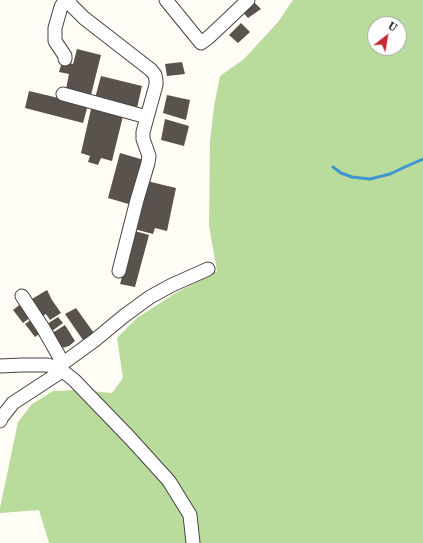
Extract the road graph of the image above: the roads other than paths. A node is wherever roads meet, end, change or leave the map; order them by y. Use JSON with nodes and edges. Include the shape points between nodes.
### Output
{"nodes":[{"id":1,"x":65,"y":0,"type":"edge"},
{"id":2,"x":69,"y":0,"type":"edge"},
{"id":3,"x":166,"y":0,"type":"edge"},
{"id":4,"x":248,"y":0,"type":"edge"},
{"id":5,"x":65,"y":59,"type":"dead end"},
{"id":6,"x":64,"y":94,"type":"dead end"},
{"id":7,"x":147,"y":117,"type":"junction"},
{"id":8,"x":208,"y":269,"type":"dead end"},
{"id":9,"x":119,"y":271,"type":"dead end"},
{"id":10,"x":22,"y":296,"type":"dead end"},
{"id":11,"x":1,"y":367,"type":"edge"},
{"id":12,"x":60,"y":368,"type":"junction"},
{"id":13,"x":0,"y":421,"type":"edge"},
{"id":14,"x":193,"y":543,"type":"edge"}],
"edges":[{"from":1,"to":5,"type":"street","via":[[55,28],[56,41]]},
{"from":2,"to":7,"type":"street","via":[[84,18],[155,75],[156,85]]},
{"from":3,"to":4,"type":"street","via":[[201,43]]},
{"from":6,"to":7,"type":"street"},
{"from":7,"to":9,"type":"street","via":[[143,139],[149,156],[148,163]]},
{"from":8,"to":12,"type":"street","via":[[150,297]]},
{"from":10,"to":12,"type":"street","via":[[59,356]]},
{"from":11,"to":12,"type":"street","via":[[48,365]]},
{"from":12,"to":13,"type":"street","via":[[13,403]]},
{"from":12,"to":14,"type":"street","via":[[169,481],[190,515]]}]}
